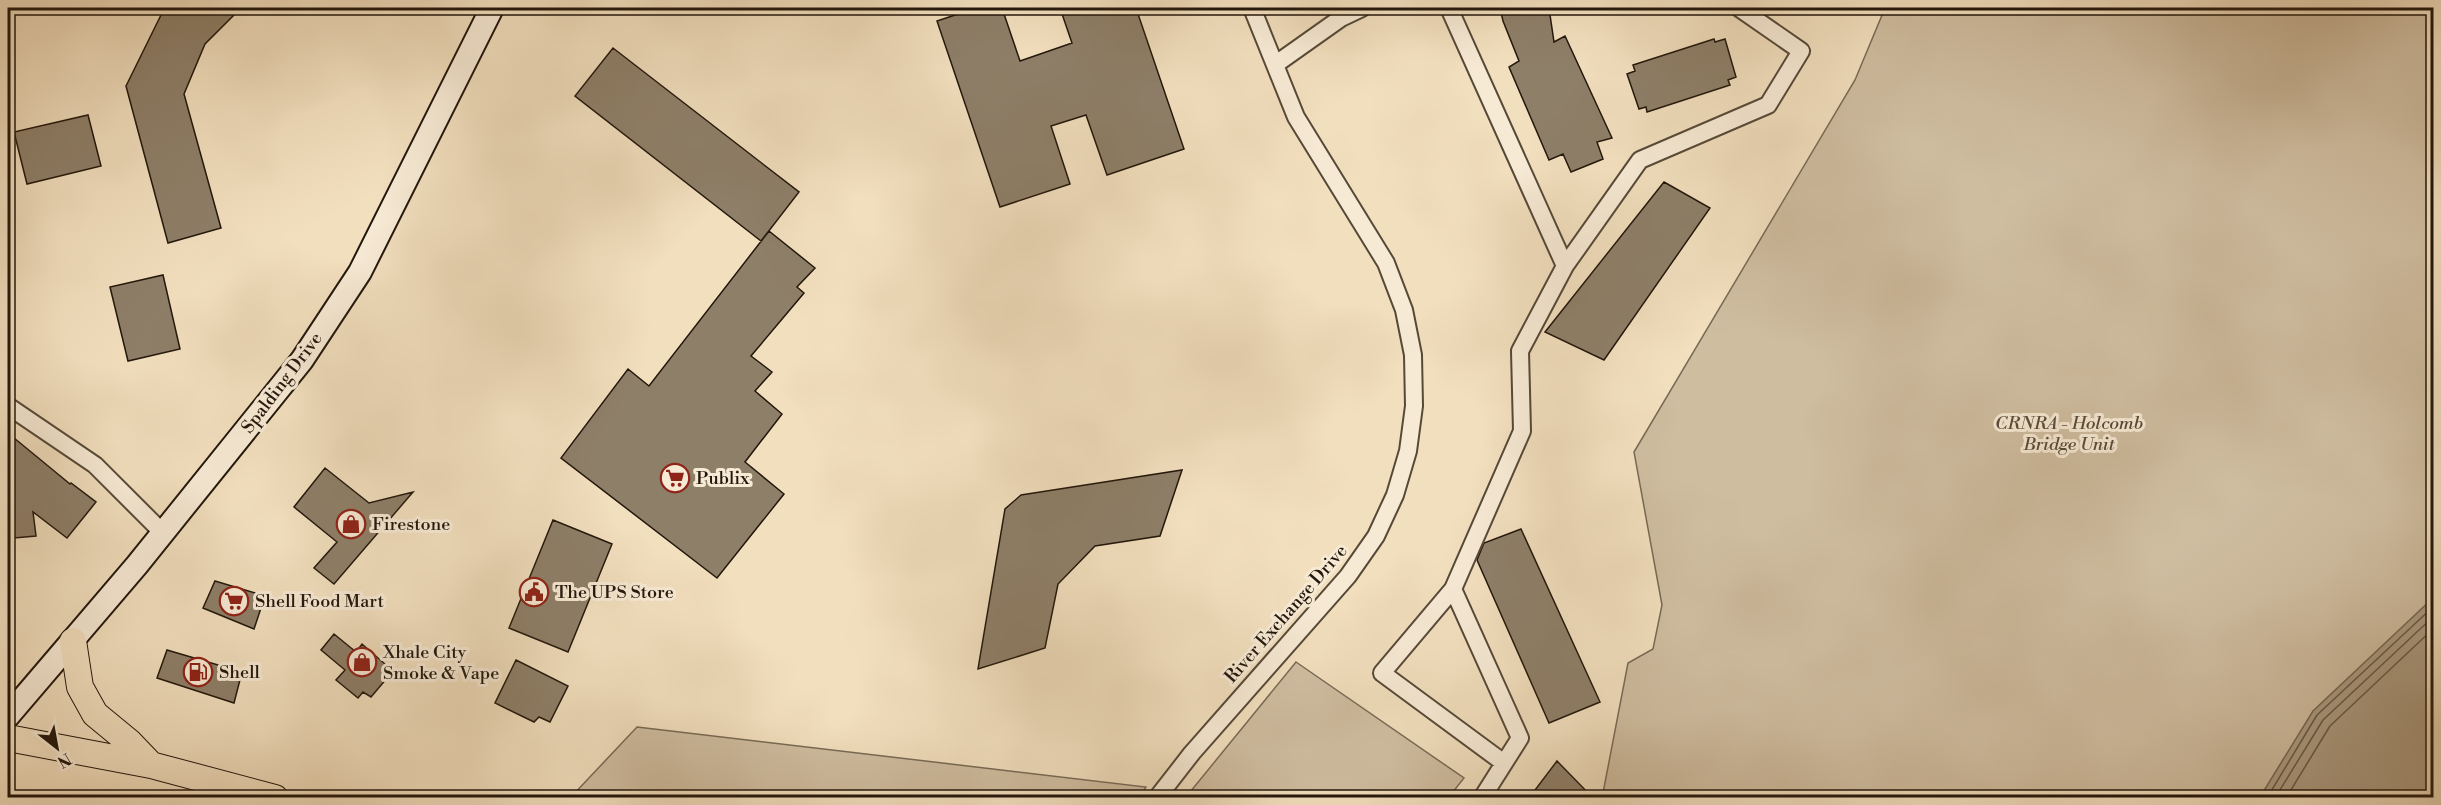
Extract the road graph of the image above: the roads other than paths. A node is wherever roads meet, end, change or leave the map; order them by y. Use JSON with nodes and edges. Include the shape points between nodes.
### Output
{"nodes":[{"id":1,"x":492,"y":8,"type":"edge"},
{"id":2,"x":1252,"y":8,"type":"edge"},
{"id":3,"x":1362,"y":8,"type":"edge"},
{"id":4,"x":1449,"y":8,"type":"edge"},
{"id":5,"x":1739,"y":8,"type":"edge"},
{"id":6,"x":1276,"y":64,"type":"junction"},
{"id":7,"x":1564,"y":266,"type":"junction"},
{"id":8,"x":8,"y":406,"type":"edge"},
{"id":9,"x":163,"y":533,"type":"junction"},
{"id":10,"x":1453,"y":589,"type":"junction"},
{"id":11,"x":73,"y":641,"type":"junction"},
{"id":12,"x":8,"y":716,"type":"edge"},
{"id":13,"x":8,"y":738,"type":"edge"},
{"id":14,"x":1504,"y":764,"type":"junction"},
{"id":15,"x":151,"y":765,"type":"junction"},
{"id":16,"x":275,"y":798,"type":"edge"},
{"id":17,"x":1157,"y":798,"type":"edge"},
{"id":18,"x":1482,"y":798,"type":"edge"}],
"edges":[{"from":1,"to":9,"type":"main road","name":"Spalding Drive","via":[[360,272],[290,378]]},
{"from":2,"to":6,"type":"street","name":"River Exchange Drive"},
{"from":3,"to":6,"type":"street","via":[[1341,18]]},
{"from":4,"to":7,"type":"street"},
{"from":5,"to":7,"type":"street","via":[[1801,51],[1768,105],[1640,160]]},
{"from":6,"to":17,"type":"street","name":"River Exchange Drive","via":[[1296,117],[1386,263],[1404,310],[1413,355],[1414,406],[1408,451],[1395,495],[1376,536],[1348,576]]},
{"from":7,"to":10,"type":"street","via":[[1520,351],[1522,431]]},
{"from":8,"to":9,"type":"street","via":[[95,465]]},
{"from":9,"to":11,"type":"main road","name":"Spalding Drive"},
{"from":10,"to":14,"type":"street","via":[[1520,738]]},
{"from":10,"to":14,"type":"street","via":[[1382,673]]},
{"from":11,"to":12,"type":"main road","name":"Spalding Drive"},
{"from":11,"to":15,"type":"main road","via":[[80,687],[95,714]]},
{"from":13,"to":15,"type":"main road"},
{"from":14,"to":18,"type":"street"},
{"from":15,"to":16,"type":"main road"}]}
